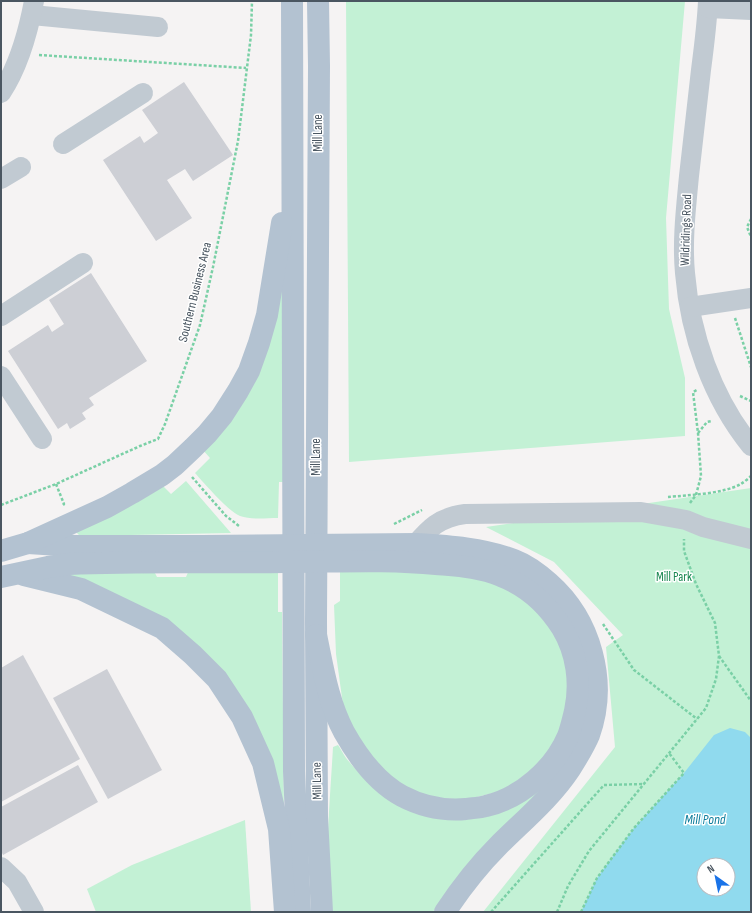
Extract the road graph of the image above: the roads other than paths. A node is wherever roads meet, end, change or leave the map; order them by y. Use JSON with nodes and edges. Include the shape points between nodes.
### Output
{"nodes":[{"id":1,"x":292,"y":1,"type":"edge"},
{"id":2,"x":318,"y":1,"type":"edge"},
{"id":3,"x":708,"y":5,"type":"edge"},
{"id":4,"x":33,"y":8,"type":"edge"},
{"id":5,"x":751,"y":10,"type":"edge"},
{"id":6,"x":158,"y":27,"type":"dead end"},
{"id":7,"x":143,"y":93,"type":"dead end"},
{"id":8,"x":1,"y":94,"type":"edge"},
{"id":9,"x":63,"y":144,"type":"dead end"},
{"id":10,"x":292,"y":164,"type":"junction"},
{"id":11,"x":21,"y":167,"type":"dead end"},
{"id":12,"x":1,"y":179,"type":"edge"},
{"id":13,"x":82,"y":263,"type":"dead end"},
{"id":14,"x":751,"y":298,"type":"edge"},
{"id":15,"x":690,"y":307,"type":"junction"},
{"id":16,"x":1,"y":316,"type":"edge"},
{"id":17,"x":1,"y":376,"type":"edge"},
{"id":18,"x":42,"y":439,"type":"dead end"},
{"id":19,"x":751,"y":446,"type":"edge"},
{"id":20,"x":751,"y":539,"type":"edge"},
{"id":21,"x":28,"y":543,"type":"junction"},
{"id":22,"x":416,"y":544,"type":"junction"},
{"id":23,"x":1,"y":551,"type":"edge"},
{"id":24,"x":400,"y":561,"type":"junction"},
{"id":25,"x":10,"y":575,"type":"edge"},
{"id":26,"x":316,"y":628,"type":"junction"},
{"id":27,"x":1,"y":867,"type":"edge"},
{"id":28,"x":34,"y":912,"type":"edge"},
{"id":29,"x":285,"y":912,"type":"edge"},
{"id":30,"x":300,"y":912,"type":"edge"},
{"id":31,"x":322,"y":912,"type":"edge"},
{"id":32,"x":446,"y":912,"type":"edge"}],
"edges":[{"from":1,"to":10,"type":"main road","name":"Mill Lane"},
{"from":2,"to":26,"type":"main road","name":"Mill Lane"},
{"from":3,"to":5,"type":"street"},
{"from":3,"to":15,"type":"street","name":"Wildridings Road","via":[[684,221],[685,272]]},
{"from":4,"to":6,"type":"street"},
{"from":4,"to":8,"type":"street","via":[[20,56]]},
{"from":7,"to":9,"type":"street"},
{"from":10,"to":21,"type":"main road","via":[[267,315],[249,371],[222,416],[194,448],[162,475],[107,507]]},
{"from":10,"to":30,"type":"main road","name":"Mill Lane","via":[[294,771]]},
{"from":11,"to":12,"type":"street"},
{"from":13,"to":16,"type":"street"},
{"from":14,"to":15,"type":"street"},
{"from":15,"to":19,"type":"street","name":"Wildridings Road","via":[[698,343],[713,383],[732,419]]},
{"from":17,"to":18,"type":"street"},
{"from":20,"to":22,"type":"street","via":[[686,520],[651,513],[611,511],[451,516],[429,529]]},
{"from":21,"to":22,"type":"main road","via":[[75,546]]},
{"from":21,"to":23,"type":"main road"},
{"from":22,"to":24,"type":"street"},
{"from":22,"to":32,"type":"main road","via":[[473,549],[515,560],[531,569],[557,590],[579,619],[591,648],[596,678],[593,722],[582,750],[570,769],[529,818],[468,879]]},
{"from":24,"to":25,"type":"main road","via":[[85,563]]},
{"from":24,"to":26,"type":"main road","via":[[470,567],[489,571],[520,584],[541,601],[569,641],[578,685],[577,703],[568,735],[546,770],[524,789],[485,807],[445,809],[403,796],[381,781],[343,730],[331,701]]},
{"from":25,"to":29,"type":"main road","via":[[81,589],[162,628],[217,679],[242,717],[263,764],[279,829]]},
{"from":26,"to":31,"type":"main road","name":"Mill Lane","via":[[317,817]]},
{"from":27,"to":28,"type":"street","via":[[17,882]]}]}
